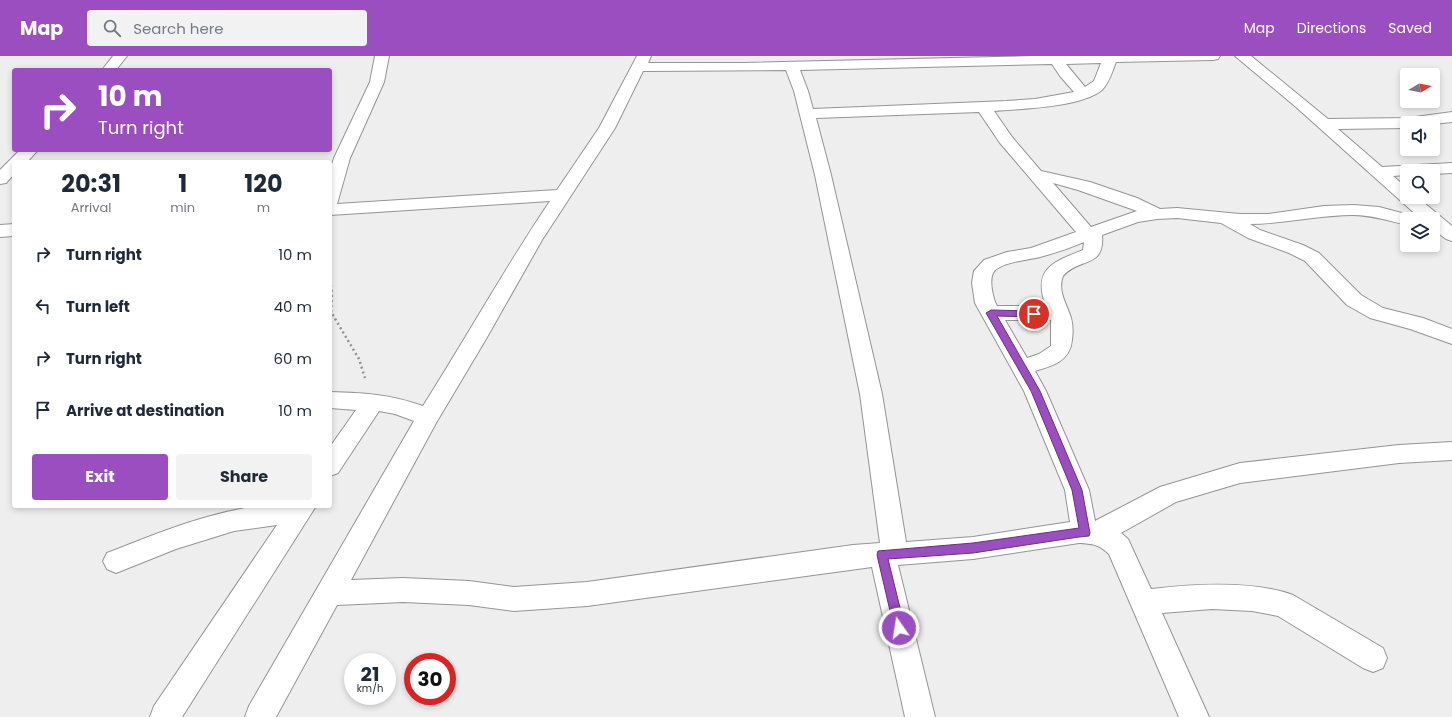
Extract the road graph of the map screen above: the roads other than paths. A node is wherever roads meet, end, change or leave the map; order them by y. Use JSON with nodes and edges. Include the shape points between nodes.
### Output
{"nodes":[{"id":1,"x":120,"y":56,"type":"edge"},
{"id":2,"x":382,"y":56,"type":"edge"},
{"id":3,"x":1214,"y":56,"type":"edge"},
{"id":4,"x":1242,"y":56,"type":"edge"},
{"id":5,"x":1034,"y":58,"type":"edge"},
{"id":6,"x":1110,"y":59,"type":"junction"},
{"id":7,"x":1057,"y":60,"type":"junction"},
{"id":8,"x":641,"y":62,"type":"edge"},
{"id":9,"x":791,"y":66,"type":"junction"},
{"id":10,"x":111,"y":68,"type":"edge"},
{"id":11,"x":1084,"y":95,"type":"junction"},
{"id":12,"x":983,"y":106,"type":"junction"},
{"id":13,"x":807,"y":114,"type":"junction"},
{"id":14,"x":1452,"y":117,"type":"edge"},
{"id":15,"x":1440,"y":119,"type":"edge"},
{"id":16,"x":1400,"y":123,"type":"edge"},
{"id":17,"x":1325,"y":124,"type":"junction"},
{"id":18,"x":28,"y":152,"type":"edge"},
{"id":19,"x":19,"y":160,"type":"edge"},
{"id":20,"x":12,"y":167,"type":"edge"},
{"id":21,"x":1452,"y":168,"type":"edge"},
{"id":22,"x":1379,"y":172,"type":"junction"},
{"id":23,"x":1035,"y":174,"type":"junction"},
{"id":24,"x":0,"y":178,"type":"edge"},
{"id":25,"x":1393,"y":185,"type":"junction"},
{"id":26,"x":332,"y":195,"type":"edge"},
{"id":27,"x":563,"y":195,"type":"junction"},
{"id":28,"x":332,"y":210,"type":"edge"},
{"id":29,"x":1374,"y":212,"type":"junction"},
{"id":30,"x":1425,"y":212,"type":"edge"},
{"id":31,"x":1157,"y":214,"type":"junction"},
{"id":32,"x":1225,"y":218,"type":"junction"},
{"id":33,"x":1400,"y":218,"type":"edge"},
{"id":34,"x":1440,"y":225,"type":"edge"},
{"id":35,"x":12,"y":230,"type":"edge"},
{"id":36,"x":0,"y":231,"type":"edge"},
{"id":37,"x":1440,"y":231,"type":"edge"},
{"id":38,"x":1090,"y":234,"type":"junction"},
{"id":39,"x":1452,"y":235,"type":"edge"},
{"id":40,"x":991,"y":313,"type":"junction"},
{"id":41,"x":1058,"y":313,"type":"junction"},
{"id":42,"x":1452,"y":337,"type":"edge"},
{"id":43,"x":1022,"y":367,"type":"junction"},
{"id":44,"x":332,"y":400,"type":"edge"},
{"id":45,"x":373,"y":402,"type":"junction"},
{"id":46,"x":428,"y":417,"type":"junction"},
{"id":47,"x":1452,"y":452,"type":"edge"},
{"id":48,"x":332,"y":463,"type":"edge"},
{"id":49,"x":302,"y":509,"type":"edge"},
{"id":50,"x":1091,"y":533,"type":"junction"},
{"id":51,"x":889,"y":554,"type":"junction"},
{"id":52,"x":116,"y":561,"type":"dead end"},
{"id":53,"x":330,"y":593,"type":"junction"},
{"id":54,"x":1143,"y":603,"type":"junction"},
{"id":55,"x":1373,"y":658,"type":"dead end"},
{"id":56,"x":166,"y":717,"type":"edge"},
{"id":57,"x":260,"y":717,"type":"edge"},
{"id":58,"x":920,"y":717,"type":"edge"},
{"id":59,"x":1194,"y":717,"type":"edge"}],
"edges":[{"from":1,"to":10,"type":"street"},
{"from":2,"to":26,"type":"street","via":[[377,82],[342,158]]},
{"from":3,"to":6,"type":"street"},
{"from":4,"to":17,"type":"street"},
{"from":5,"to":7,"type":"street"},
{"from":5,"to":9,"type":"street"},
{"from":6,"to":7,"type":"street"},
{"from":6,"to":11,"type":"street","via":[[1096,88]]},
{"from":7,"to":11,"type":"street"},
{"from":8,"to":9,"type":"street"},
{"from":8,"to":27,"type":"street","via":[[607,128]]},
{"from":9,"to":13,"type":"street"},
{"from":11,"to":12,"type":"street","via":[[1058,101]]},
{"from":12,"to":13,"type":"street"},
{"from":12,"to":23,"type":"street","via":[[1006,140]]},
{"from":13,"to":51,"type":"street","via":[[823,175],[871,394]]},
{"from":14,"to":15,"type":"street"},
{"from":16,"to":17,"type":"street"},
{"from":17,"to":22,"type":"street"},
{"from":18,"to":19,"type":"street"},
{"from":20,"to":24,"type":"street"},
{"from":21,"to":22,"type":"street"},
{"from":22,"to":25,"type":"street"},
{"from":23,"to":31,"type":"street","via":[[1084,186]]},
{"from":23,"to":38,"type":"street"},
{"from":25,"to":29,"type":"street","via":[[1384,194],[1382,203]]},
{"from":25,"to":30,"type":"street"},
{"from":27,"to":28,"type":"street"},
{"from":27,"to":46,"type":"street","via":[[533,240]]},
{"from":29,"to":32,"type":"street","via":[[1324,211],[1268,219]]},
{"from":29,"to":33,"type":"street"},
{"from":31,"to":32,"type":"street","via":[[1177,213]]},
{"from":31,"to":38,"type":"street","via":[[1135,218]]},
{"from":32,"to":42,"type":"street","via":[[1254,234],[1312,257],[1354,300],[1377,312]]},
{"from":34,"to":39,"type":"street"},
{"from":35,"to":36,"type":"street"},
{"from":37,"to":39,"type":"street"},
{"from":38,"to":40,"type":"street","via":[[1065,244],[991,264],[984,271],[982,283],[985,303]]},
{"from":38,"to":41,"type":"street","via":[[1094,247],[1090,254],[1059,268],[1053,275],[1052,299]]},
{"from":40,"to":41,"type":"street"},
{"from":40,"to":43,"type":"street"},
{"from":41,"to":43,"type":"street","via":[[1063,330],[1061,349],[1046,360]]},
{"from":43,"to":50,"type":"street","via":[[1035,391],[1077,490]]},
{"from":44,"to":45,"type":"street"},
{"from":45,"to":46,"type":"street","via":[[397,406]]},
{"from":45,"to":48,"type":"street"},
{"from":46,"to":53,"type":"street"},
{"from":47,"to":50,"type":"street","via":[[1399,454],[1240,473],[1169,494]]},
{"from":49,"to":52,"type":"street","via":[[234,520],[172,539]]},
{"from":49,"to":56,"type":"street"},
{"from":50,"to":51,"type":"street","via":[[1079,532],[973,548]]},
{"from":50,"to":54,"type":"street","via":[[1109,538],[1119,547]]},
{"from":51,"to":53,"type":"street","via":[[587,594],[514,599],[469,593],[403,590]]},
{"from":51,"to":58,"type":"street"},
{"from":53,"to":57,"type":"street"},
{"from":54,"to":55,"type":"street","via":[[1212,597],[1283,604]]},
{"from":54,"to":59,"type":"street"}]}
